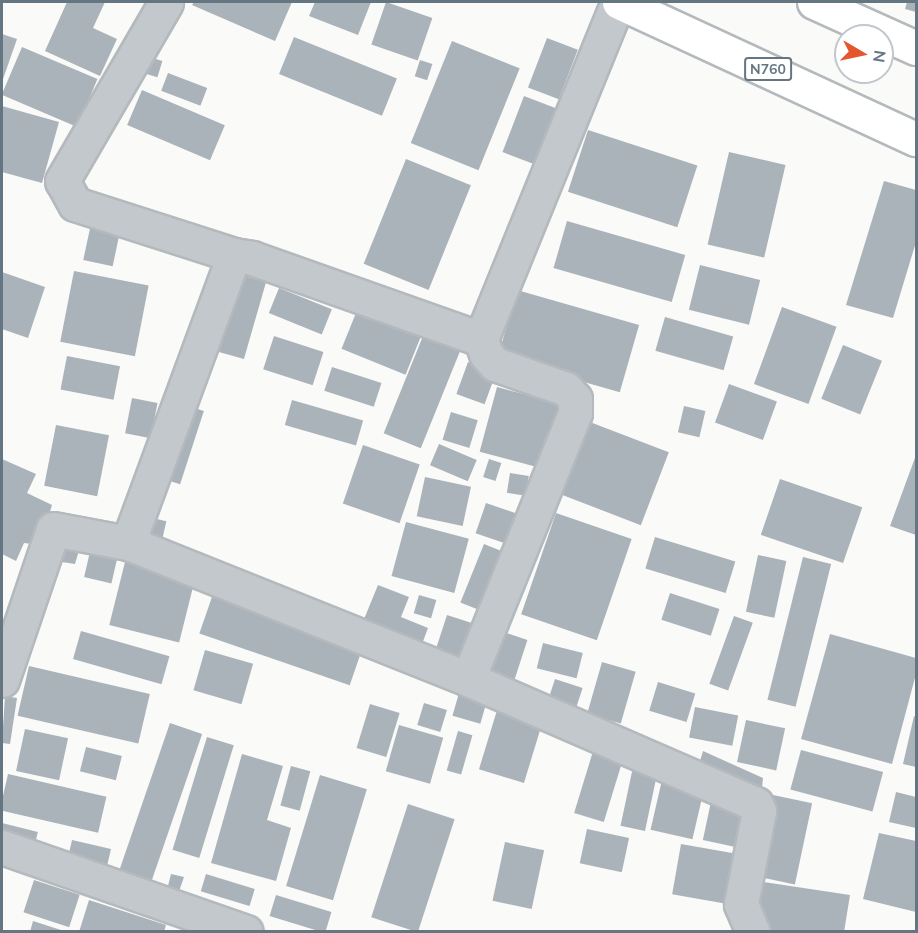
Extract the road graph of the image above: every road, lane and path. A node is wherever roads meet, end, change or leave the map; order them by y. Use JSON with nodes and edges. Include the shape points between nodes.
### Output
{"nodes":[{"id":1,"x":166,"y":2,"type":"edge"},
{"id":2,"x":618,"y":2,"type":"edge"},
{"id":3,"x":814,"y":2,"type":"edge"},
{"id":4,"x":916,"y":48,"type":"edge"},
{"id":5,"x":916,"y":139,"type":"edge"},
{"id":6,"x":234,"y":255,"type":"junction"},
{"id":7,"x":481,"y":339,"type":"junction"},
{"id":8,"x":128,"y":543,"type":"junction"},
{"id":9,"x":468,"y":679,"type":"junction"},
{"id":10,"x":2,"y":680,"type":"edge"},
{"id":11,"x":2,"y":847,"type":"edge"},
{"id":12,"x":246,"y":932,"type":"edge"},
{"id":13,"x":753,"y":932,"type":"edge"}],
"edges":[{"from":1,"to":6,"type":"street","via":[[62,181],[75,204]]},
{"from":2,"to":5,"type":"highway","number":"N760"},
{"from":2,"to":7,"type":"street"},
{"from":3,"to":4,"type":"highway"},
{"from":6,"to":7,"type":"street"},
{"from":6,"to":8,"type":"street"},
{"from":7,"to":9,"type":"street","via":[[495,364],[566,389],[574,399],[575,413]]},
{"from":8,"to":9,"type":"street"},
{"from":8,"to":10,"type":"street","via":[[53,529]]},
{"from":9,"to":13,"type":"street","via":[[756,804],[759,811],[741,904]]},
{"from":11,"to":12,"type":"street"}]}
